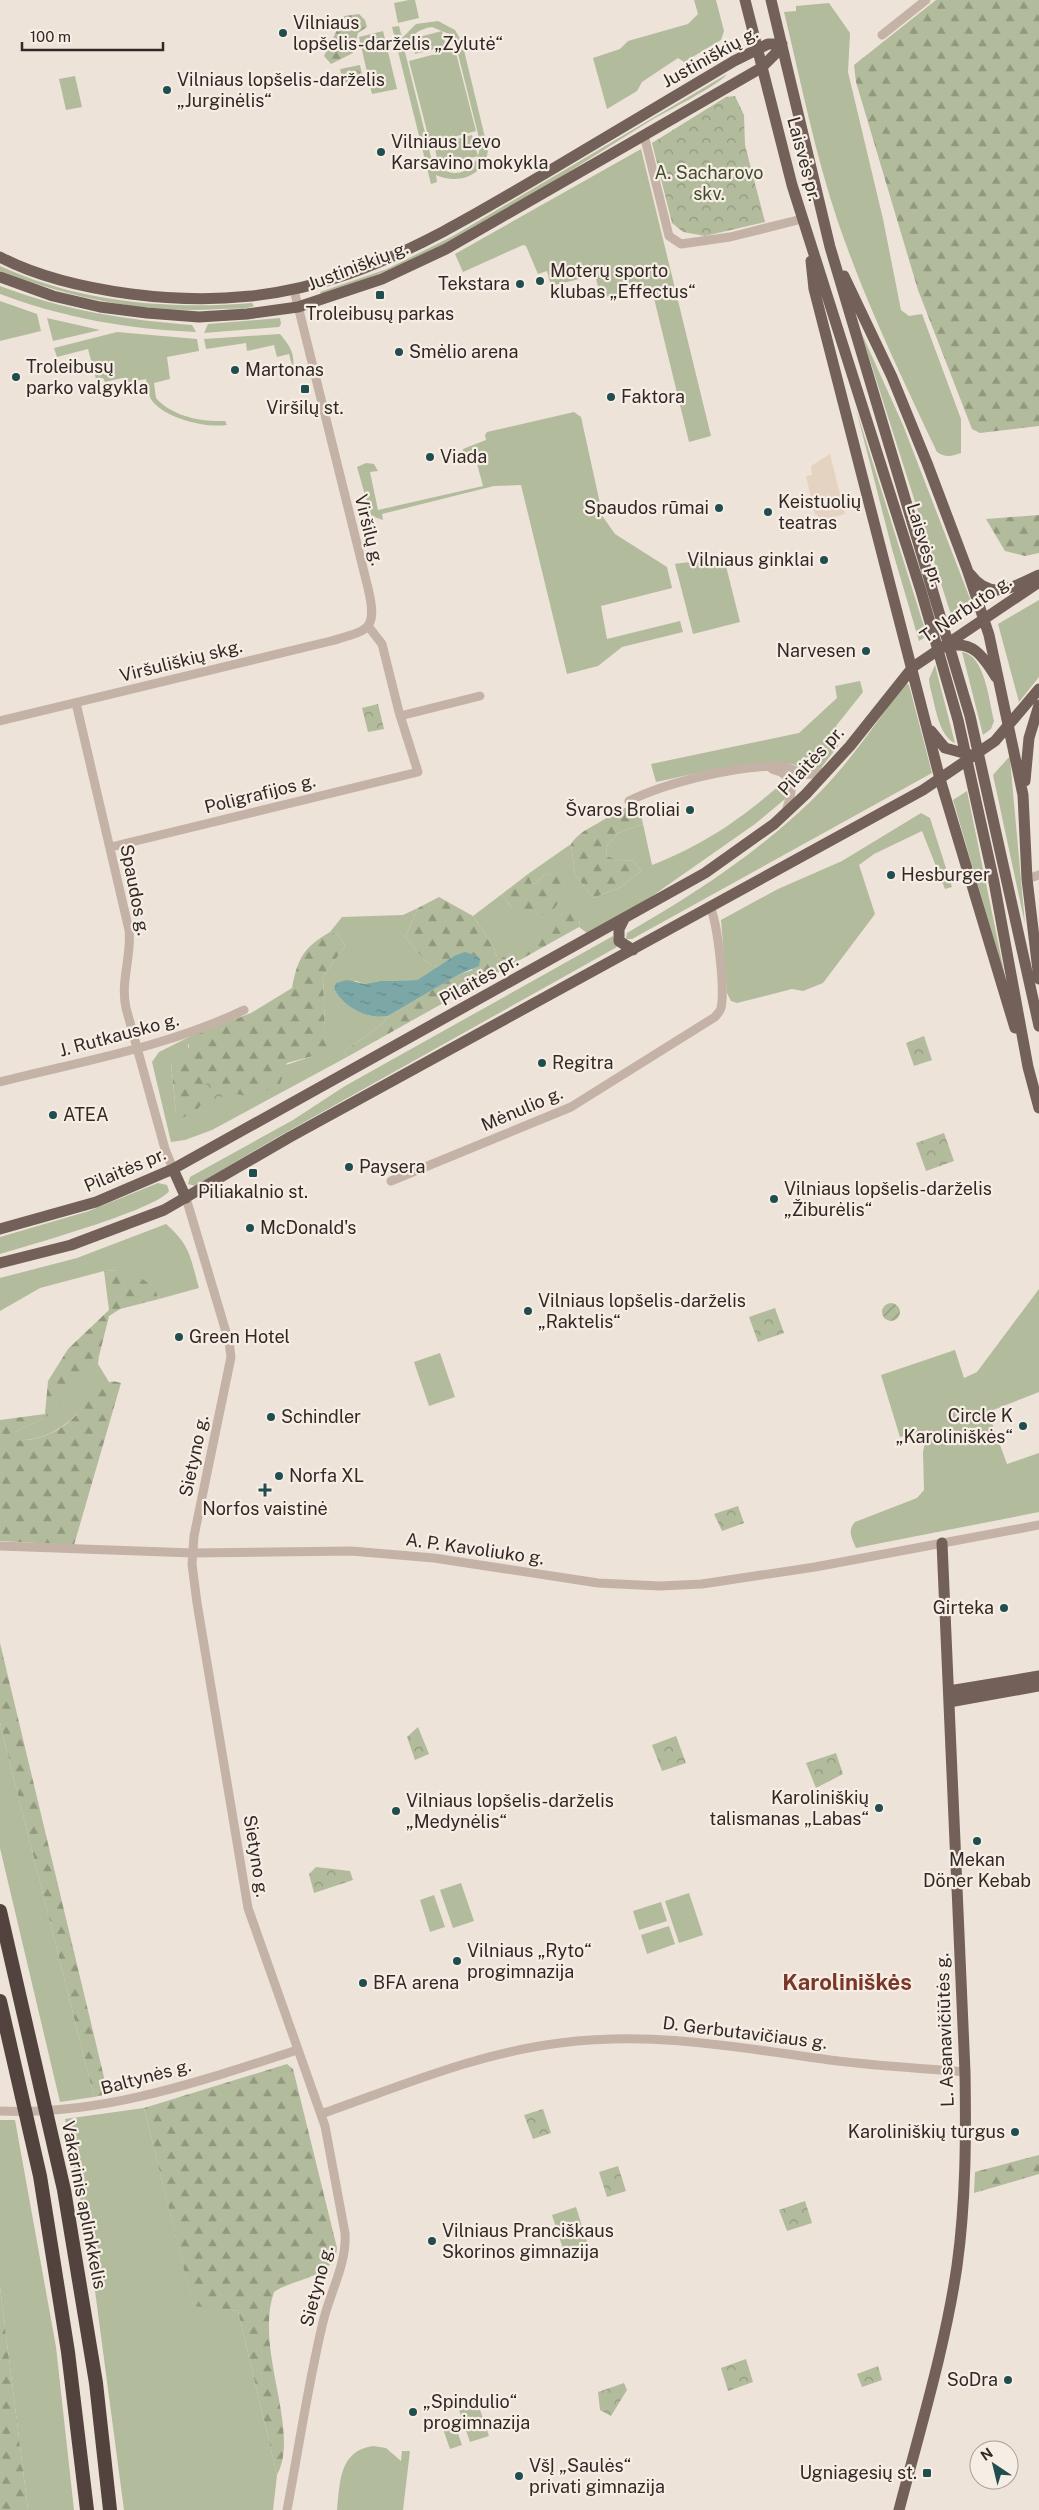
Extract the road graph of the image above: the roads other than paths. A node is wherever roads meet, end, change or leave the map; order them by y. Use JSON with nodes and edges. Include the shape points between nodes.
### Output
{"nodes":[{"id":1,"x":745,"y":0,"type":"edge"},
{"id":2,"x":771,"y":0,"type":"edge"},
{"id":3,"x":926,"y":0,"type":"edge"},
{"id":4,"x":882,"y":35,"type":"dead end"},
{"id":5,"x":782,"y":44,"type":"junction"},
{"id":6,"x":757,"y":50,"type":"junction"},
{"id":7,"x":761,"y":68,"type":"junction"},
{"id":8,"x":644,"y":136,"type":"junction"},
{"id":9,"x":802,"y":219,"type":"junction"},
{"id":10,"x":809,"y":239,"type":"junction"},
{"id":11,"x":830,"y":247,"type":"junction"},
{"id":12,"x":0,"y":257,"type":"edge"},
{"id":13,"x":0,"y":278,"type":"edge"},
{"id":14,"x":294,"y":290,"type":"junction"},
{"id":15,"x":298,"y":307,"type":"junction"},
{"id":16,"x":967,"y":569,"type":"junction"},
{"id":17,"x":1039,"y":575,"type":"edge"},
{"id":18,"x":1039,"y":582,"type":"edge"},
{"id":19,"x":983,"y":618,"type":"junction"},
{"id":20,"x":368,"y":626,"type":"junction"},
{"id":21,"x":933,"y":652,"type":"junction"},
{"id":22,"x":913,"y":667,"type":"junction"},
{"id":23,"x":1000,"y":683,"type":"junction"},
{"id":24,"x":1039,"y":689,"type":"edge"},
{"id":25,"x":480,"y":696,"type":"dead end"},
{"id":26,"x":76,"y":704,"type":"junction"},
{"id":27,"x":1039,"y":705,"type":"edge"},
{"id":28,"x":400,"y":716,"type":"junction"},
{"id":29,"x":0,"y":721,"type":"edge"},
{"id":30,"x":927,"y":724,"type":"junction"},
{"id":31,"x":1009,"y":726,"type":"junction"},
{"id":32,"x":975,"y":756,"type":"junction"},
{"id":33,"x":762,"y":768,"type":"junction"},
{"id":34,"x":828,"y":771,"type":"junction"},
{"id":35,"x":940,"y":779,"type":"junction"},
{"id":36,"x":1023,"y":795,"type":"junction"},
{"id":37,"x":629,"y":801,"type":"dead end"},
{"id":38,"x":786,"y":814,"type":"junction"},
{"id":39,"x":110,"y":847,"type":"junction"},
{"id":40,"x":1039,"y":875,"type":"edge"},
{"id":41,"x":1026,"y":879,"type":"junction"},
{"id":42,"x":710,"y":907,"type":"junction"},
{"id":43,"x":624,"y":919,"type":"junction"},
{"id":44,"x":633,"y":950,"type":"junction"},
{"id":45,"x":1039,"y":979,"type":"edge"},
{"id":46,"x":244,"y":1010,"type":"dead end"},
{"id":47,"x":1039,"y":1026,"type":"edge"},
{"id":48,"x":138,"y":1048,"type":"junction"},
{"id":49,"x":1028,"y":1068,"type":"junction"},
{"id":50,"x":0,"y":1082,"type":"edge"},
{"id":51,"x":1039,"y":1108,"type":"edge"},
{"id":52,"x":173,"y":1170,"type":"junction"},
{"id":53,"x":391,"y":1181,"type":"dead end"},
{"id":54,"x":186,"y":1198,"type":"junction"},
{"id":55,"x":0,"y":1229,"type":"edge"},
{"id":56,"x":0,"y":1263,"type":"edge"},
{"id":57,"x":1039,"y":1525,"type":"edge"},
{"id":58,"x":942,"y":1543,"type":"junction"},
{"id":59,"x":0,"y":1546,"type":"edge"},
{"id":60,"x":193,"y":1553,"type":"junction"},
{"id":61,"x":1039,"y":1676,"type":"edge"},
{"id":62,"x":1039,"y":1686,"type":"edge"},
{"id":63,"x":949,"y":1696,"type":"junction"},
{"id":64,"x":0,"y":1911,"type":"edge"},
{"id":65,"x":0,"y":2001,"type":"edge"},
{"id":66,"x":297,"y":2050,"type":"junction"},
{"id":67,"x":965,"y":2072,"type":"junction"},
{"id":68,"x":0,"y":2111,"type":"edge"},
{"id":69,"x":321,"y":2114,"type":"junction"},
{"id":70,"x":87,"y":2510,"type":"edge"},
{"id":71,"x":110,"y":2510,"type":"edge"},
{"id":72,"x":287,"y":2510,"type":"edge"},
{"id":73,"x":899,"y":2510,"type":"edge"}],
"edges":[{"from":1,"to":6,"type":"main road","name":"Laisvės pr."},
{"from":2,"to":5,"type":"main road","name":"Laisvės pr."},
{"from":3,"to":4,"type":"street"},
{"from":5,"to":6,"type":"main road","name":"Justiniškių g.","via":[[768,44]]},
{"from":5,"to":7,"type":"main road","name":"Justiniškių g."},
{"from":5,"to":11,"type":"main road","name":"Laisvės pr."},
{"from":6,"to":7,"type":"main road","name":"Laisvės pr."},
{"from":6,"to":14,"type":"main road","name":"Justiniškių g.","via":[[455,227],[356,273]]},
{"from":7,"to":8,"type":"main road","name":"Justiniškių g."},
{"from":7,"to":9,"type":"main road","name":"Laisvės pr."},
{"from":8,"to":9,"type":"street","via":[[669,236],[681,244],[730,237]]},
{"from":8,"to":15,"type":"main road","name":"Justiniškių g.","via":[[446,249],[382,279]]},
{"from":9,"to":10,"type":"main road","name":"Laisvės pr."},
{"from":10,"to":22,"type":"main road","via":[[814,289]]},
{"from":10,"to":49,"type":"main road","name":"Laisvės pr.","via":[[893,500],[958,720],[994,882]]},
{"from":11,"to":16,"type":"main road","name":"Laisvės pr.","via":[[892,377]]},
{"from":11,"to":47,"type":"main road","name":"Laisvės pr.","via":[[970,716]]},
{"from":12,"to":14,"type":"main road","name":"Justiniškių g.","via":[[57,279],[147,296],[225,298]]},
{"from":13,"to":15,"type":"main road","name":"Justiniškių g.","via":[[53,296],[147,313],[199,317]]},
{"from":14,"to":15,"type":"street","name":"Viršilų g."},
{"from":15,"to":20,"type":"street","name":"Viršilų g.","via":[[372,606],[372,621]]},
{"from":16,"to":17,"type":"main road","via":[[990,591]]},
{"from":16,"to":19,"type":"main road","name":"Laisvės pr."},
{"from":18,"to":19,"type":"main road","name":"T. Narbuto g."},
{"from":19,"to":21,"type":"main road","name":"T. Narbuto g."},
{"from":19,"to":23,"type":"main road","name":"Laisvės pr."},
{"from":20,"to":26,"type":"street","name":"Viršuliškių skg.","via":[[355,634],[331,641]]},
{"from":20,"to":28,"type":"street","via":[[382,644]]},
{"from":21,"to":22,"type":"main road","name":"T. Narbuto g."},
{"from":21,"to":23,"type":"main road","via":[[956,644],[972,648]]},
{"from":22,"to":30,"type":"main road"},
{"from":22,"to":34,"type":"main road","name":"Pilaitės pr."},
{"from":23,"to":31,"type":"main road","name":"Laisvės pr."},
{"from":24,"to":31,"type":"main road"},
{"from":25,"to":28,"type":"street"},
{"from":26,"to":29,"type":"street","name":"Viršuliškių skg."},
{"from":26,"to":39,"type":"street","name":"Spaudos g."},
{"from":27,"to":36,"type":"main road","via":[[1029,738]]},
{"from":28,"to":39,"type":"street","name":"Poligrafijos g.","via":[[418,772]]},
{"from":30,"to":32,"type":"main road","via":[[945,748]]},
{"from":30,"to":35,"type":"main road"},
{"from":31,"to":32,"type":"main road"},
{"from":31,"to":36,"type":"main road","name":"Laisvės pr."},
{"from":32,"to":35,"type":"main road"},
{"from":33,"to":34,"type":"street","via":[[783,766],[812,775]]},
{"from":33,"to":37,"type":"street","via":[[737,770],[661,788]]},
{"from":33,"to":38,"type":"street","via":[[781,772],[789,780],[791,795]]},
{"from":34,"to":38,"type":"main road","name":"Pilaitės pr."},
{"from":35,"to":42,"type":"main road"},
{"from":35,"to":49,"type":"main road"},
{"from":36,"to":41,"type":"main road","name":"Laisvės pr."},
{"from":38,"to":43,"type":"main road","name":"Pilaitės pr.","via":[[724,861]]},
{"from":39,"to":48,"type":"street","name":"Spaudos g.","via":[[130,942],[124,999]]},
{"from":40,"to":41,"type":"street"},
{"from":41,"to":45,"type":"main road","name":"Laisvės pr."},
{"from":42,"to":44,"type":"main road"},
{"from":42,"to":53,"type":"street","name":"Mėnulio g.","via":[[720,954],[721,1006],[715,1018],[570,1107]]},
{"from":43,"to":44,"type":"main road","via":[[618,936],[623,945]]},
{"from":43,"to":52,"type":"main road","name":"Pilaitės pr."},
{"from":44,"to":54,"type":"main road","via":[[290,1136]]},
{"from":46,"to":48,"type":"street","name":"J. Rutkausko g.","via":[[208,1026]]},
{"from":48,"to":50,"type":"street","name":"J. Rutkausko g."},
{"from":48,"to":52,"type":"street","name":"Spaudos g."},
{"from":49,"to":51,"type":"main road","name":"Laisvės pr."},
{"from":52,"to":54,"type":"main road"},
{"from":52,"to":55,"type":"main road","name":"Pilaitės pr.","via":[[96,1202]]},
{"from":54,"to":56,"type":"main road","via":[[111,1231]]},
{"from":54,"to":60,"type":"street","name":"Sietyno g.","via":[[231,1357]]},
{"from":57,"to":58,"type":"street","name":"A. P. Kavoliuko g."},
{"from":58,"to":60,"type":"street","name":"A. P. Kavoliuko g.","via":[[702,1584],[660,1586],[598,1583],[391,1553],[326,1550]]},
{"from":58,"to":63,"type":"main road","name":"L. Asanavičiūtės g."},
{"from":59,"to":60,"type":"street","name":"A. P. Kavoliuko g."},
{"from":60,"to":66,"type":"street","name":"Sietyno g.","via":[[197,1603],[248,1908]]},
{"from":61,"to":63,"type":"main road"},
{"from":62,"to":63,"type":"main road"},
{"from":63,"to":67,"type":"main road","name":"L. Asanavičiūtės g."},
{"from":64,"to":71,"type":"highway","name":"Vakarinis aplinkkelis","via":[[64,2190],[96,2384]]},
{"from":65,"to":70,"type":"highway","via":[[40,2176],[68,2352]]},
{"from":66,"to":68,"type":"street","name":"Baltynės g.","via":[[134,2098],[80,2109]]},
{"from":66,"to":69,"type":"street","name":"Sietyno g."},
{"from":67,"to":69,"type":"street","name":"D. Gerbutavičiaus g.","via":[[852,2063],[696,2040],[604,2038],[503,2053]]},
{"from":67,"to":73,"type":"main road","name":"L. Asanavičiūtės g.","via":[[966,2157],[957,2264],[937,2364]]},
{"from":69,"to":72,"type":"street","name":"Sietyno g.","via":[[337,2185],[346,2248],[323,2320]]}]}
